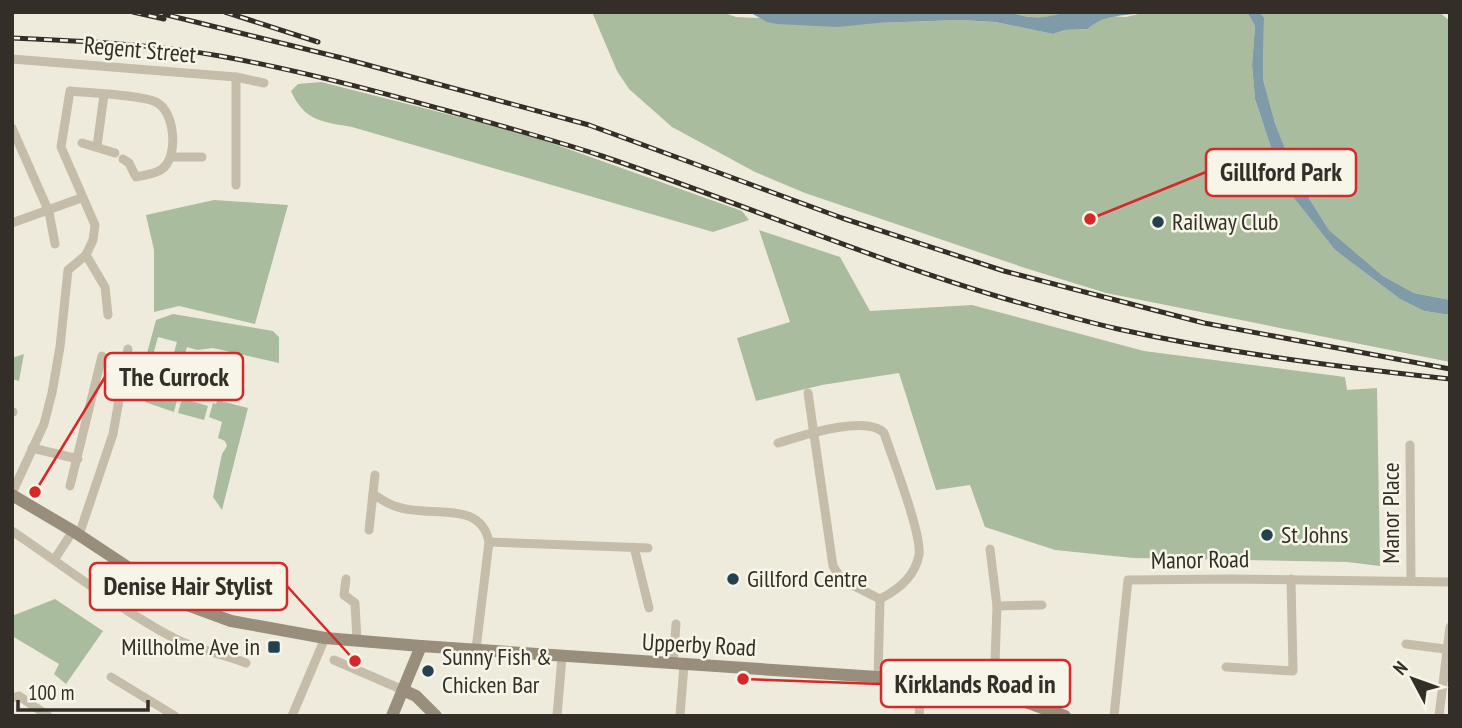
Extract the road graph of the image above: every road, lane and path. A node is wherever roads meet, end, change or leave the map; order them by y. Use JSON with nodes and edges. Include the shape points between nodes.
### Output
{"nodes":[{"id":1,"x":12,"y":59,"type":"edge"},
{"id":2,"x":236,"y":77,"type":"junction"},
{"id":3,"x":264,"y":83,"type":"dead end"},
{"id":4,"x":104,"y":95,"type":"junction"},
{"id":5,"x":12,"y":128,"type":"edge"},
{"id":6,"x":82,"y":143,"type":"dead end"},
{"id":7,"x":97,"y":146,"type":"junction"},
{"id":8,"x":115,"y":153,"type":"dead end"},
{"id":9,"x":171,"y":157,"type":"junction"},
{"id":10,"x":202,"y":157,"type":"dead end"},
{"id":11,"x":123,"y":159,"type":"dead end"},
{"id":12,"x":236,"y":185,"type":"dead end"},
{"id":13,"x":81,"y":198,"type":"junction"},
{"id":14,"x":49,"y":212,"type":"junction"},
{"id":15,"x":12,"y":223,"type":"edge"},
{"id":16,"x":55,"y":244,"type":"dead end"},
{"id":17,"x":86,"y":255,"type":"junction"},
{"id":18,"x":108,"y":315,"type":"dead end"},
{"id":19,"x":128,"y":349,"type":"dead end"},
{"id":20,"x":102,"y":356,"type":"dead end"},
{"id":21,"x":808,"y":393,"type":"dead end"},
{"id":22,"x":814,"y":433,"type":"junction"},
{"id":23,"x":778,"y":443,"type":"dead end"},
{"id":24,"x":1410,"y":445,"type":"dead end"},
{"id":25,"x":32,"y":448,"type":"junction"},
{"id":26,"x":78,"y":459,"type":"junction"},
{"id":27,"x":375,"y":475,"type":"dead end"},
{"id":28,"x":70,"y":486,"type":"dead end"},
{"id":29,"x":373,"y":494,"type":"junction"},
{"id":30,"x":14,"y":499,"type":"edge"},
{"id":31,"x":369,"y":530,"type":"dead end"},
{"id":32,"x":12,"y":531,"type":"edge"},
{"id":33,"x":76,"y":533,"type":"junction"},
{"id":34,"x":489,"y":542,"type":"junction"},
{"id":35,"x":634,"y":547,"type":"junction"},
{"id":36,"x":648,"y":548,"type":"dead end"},
{"id":37,"x":990,"y":549,"type":"dead end"},
{"id":38,"x":54,"y":560,"type":"junction"},
{"id":39,"x":346,"y":579,"type":"dead end"},
{"id":40,"x":1291,"y":579,"type":"junction"},
{"id":41,"x":1411,"y":581,"type":"junction"},
{"id":42,"x":1450,"y":582,"type":"edge"},
{"id":43,"x":880,"y":599,"type":"junction"},
{"id":44,"x":1042,"y":605,"type":"dead end"},
{"id":45,"x":997,"y":606,"type":"junction"},
{"id":46,"x":649,"y":608,"type":"dead end"},
{"id":47,"x":676,"y":624,"type":"dead end"},
{"id":48,"x":1449,"y":633,"type":"edge"},
{"id":49,"x":325,"y":638,"type":"junction"},
{"id":50,"x":357,"y":640,"type":"junction"},
{"id":51,"x":1406,"y":645,"type":"dead end"},
{"id":52,"x":421,"y":646,"type":"junction"},
{"id":53,"x":476,"y":649,"type":"junction"},
{"id":54,"x":1445,"y":649,"type":"junction"},
{"id":55,"x":562,"y":657,"type":"junction"},
{"id":56,"x":334,"y":660,"type":"dead end"},
{"id":57,"x":246,"y":663,"type":"dead end"},
{"id":58,"x":678,"y":664,"type":"junction"},
{"id":59,"x":1226,"y":667,"type":"dead end"},
{"id":60,"x":111,"y":677,"type":"dead end"},
{"id":61,"x":878,"y":677,"type":"junction"},
{"id":62,"x":922,"y":680,"type":"junction"},
{"id":63,"x":403,"y":690,"type":"junction"},
{"id":64,"x":994,"y":691,"type":"junction"},
{"id":65,"x":12,"y":698,"type":"edge"},
{"id":66,"x":48,"y":716,"type":"edge"},
{"id":67,"x":175,"y":716,"type":"edge"},
{"id":68,"x":292,"y":716,"type":"edge"},
{"id":69,"x":392,"y":716,"type":"edge"},
{"id":70,"x":436,"y":716,"type":"edge"},
{"id":71,"x":557,"y":716,"type":"edge"},
{"id":72,"x":680,"y":716,"type":"edge"},
{"id":73,"x":919,"y":716,"type":"edge"},
{"id":74,"x":1065,"y":716,"type":"edge"},
{"id":75,"x":1114,"y":716,"type":"edge"},
{"id":76,"x":1438,"y":716,"type":"edge"}],
"edges":[{"from":1,"to":2,"type":"street","name":"Regent Street"},
{"from":2,"to":3,"type":"street","name":"Regent Street"},
{"from":2,"to":12,"type":"street"},
{"from":4,"to":7,"type":"street"},
{"from":4,"to":9,"type":"street","via":[[155,101],[163,107],[172,122]]},
{"from":4,"to":13,"type":"street","via":[[70,91],[61,147]]},
{"from":5,"to":14,"type":"street"},
{"from":6,"to":7,"type":"street"},
{"from":7,"to":8,"type":"street"},
{"from":9,"to":10,"type":"street"},
{"from":9,"to":11,"type":"street","via":[[161,170],[136,177]]},
{"from":13,"to":14,"type":"street"},
{"from":13,"to":17,"type":"street","via":[[95,225]]},
{"from":14,"to":15,"type":"street"},
{"from":14,"to":16,"type":"street"},
{"from":17,"to":18,"type":"street","via":[[104,287]]},
{"from":17,"to":25,"type":"street","via":[[72,264],[65,277],[52,393]]},
{"from":19,"to":33,"type":"street","via":[[113,433]]},
{"from":20,"to":26,"type":"street"},
{"from":21,"to":22,"type":"street"},
{"from":22,"to":23,"type":"street"},
{"from":22,"to":43,"type":"street","via":[[833,566],[842,580]]},
{"from":22,"to":43,"type":"street","via":[[860,425],[878,427],[884,433],[918,536],[919,555],[907,581]]},
{"from":24,"to":41,"type":"street","name":"Manor Place"},
{"from":25,"to":26,"type":"street"},
{"from":25,"to":30,"type":"street"},
{"from":26,"to":28,"type":"street"},
{"from":27,"to":29,"type":"street"},
{"from":29,"to":31,"type":"street"},
{"from":29,"to":34,"type":"street","via":[[398,508],[472,516],[487,531]]},
{"from":30,"to":33,"type":"street","name":"Upperby Road"},
{"from":32,"to":38,"type":"street"},
{"from":33,"to":38,"type":"street"},
{"from":33,"to":49,"type":"street","name":"Upperby Road","via":[[182,604],[231,621]]},
{"from":34,"to":35,"type":"street"},
{"from":34,"to":53,"type":"street"},
{"from":35,"to":36,"type":"street"},
{"from":35,"to":46,"type":"street"},
{"from":37,"to":45,"type":"street"},
{"from":38,"to":57,"type":"street","via":[[172,637]]},
{"from":39,"to":50,"type":"street","via":[[344,595],[355,603]]},
{"from":40,"to":41,"type":"street","name":"Manor Road"},
{"from":40,"to":59,"type":"street","via":[[1293,671]]},
{"from":40,"to":75,"type":"street","name":"Manor Road","via":[[1128,580]]},
{"from":41,"to":42,"type":"street","name":"Manor Road"},
{"from":43,"to":61,"type":"street"},
{"from":44,"to":45,"type":"street"},
{"from":45,"to":64,"type":"street"},
{"from":47,"to":58,"type":"street"},
{"from":48,"to":54,"type":"street"},
{"from":49,"to":50,"type":"street","name":"Upperby Road"},
{"from":49,"to":68,"type":"street"},
{"from":50,"to":52,"type":"street","name":"Upperby Road"},
{"from":51,"to":54,"type":"street"},
{"from":52,"to":53,"type":"street","name":"Upperby Road"},
{"from":52,"to":63,"type":"street"},
{"from":53,"to":55,"type":"street","name":"Upperby Road"},
{"from":54,"to":76,"type":"street"},
{"from":55,"to":58,"type":"street","name":"Upperby Road"},
{"from":55,"to":71,"type":"street"},
{"from":56,"to":63,"type":"street"},
{"from":58,"to":61,"type":"street","name":"Upperby Road"},
{"from":58,"to":72,"type":"street"},
{"from":60,"to":67,"type":"street"},
{"from":61,"to":62,"type":"street","name":"Upperby Road"},
{"from":62,"to":64,"type":"street","name":"Upperby Road"},
{"from":62,"to":73,"type":"street"},
{"from":63,"to":69,"type":"street"},
{"from":63,"to":70,"type":"street"},
{"from":64,"to":74,"type":"street","name":"Upperby Road"},
{"from":65,"to":66,"type":"street","via":[[19,696]]}]}
